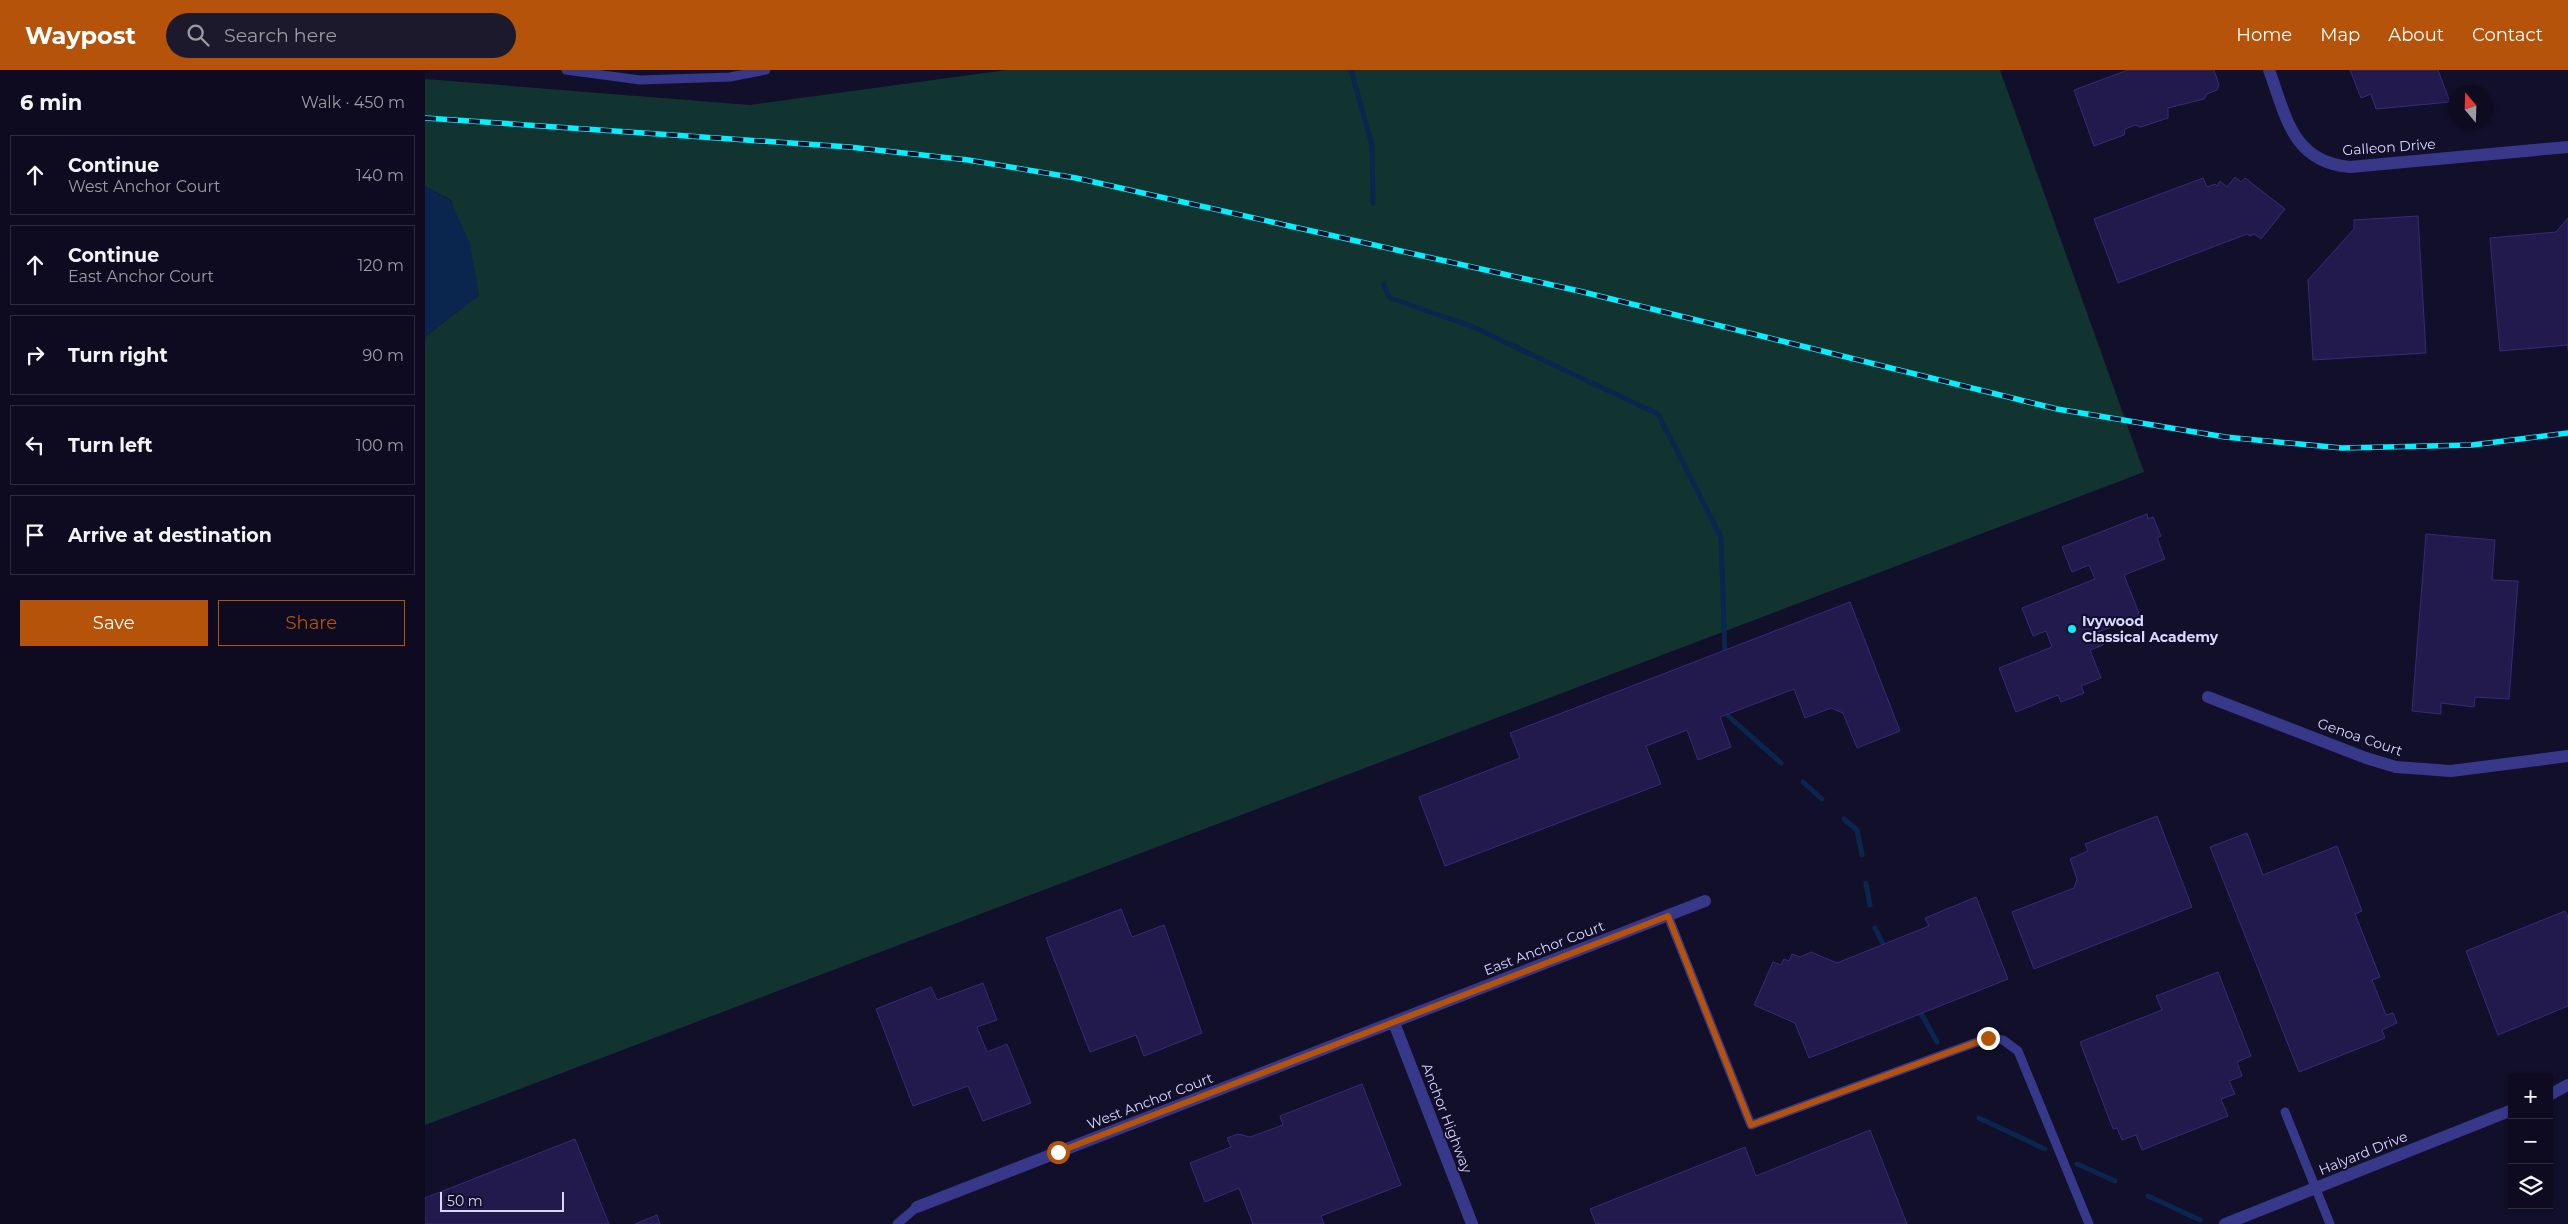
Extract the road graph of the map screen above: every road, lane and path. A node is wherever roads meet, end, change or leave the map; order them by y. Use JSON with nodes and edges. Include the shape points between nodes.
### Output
{"nodes":[{"id":1,"x":566,"y":70,"type":"edge"},
{"id":2,"x":766,"y":70,"type":"edge"},
{"id":3,"x":2269,"y":70,"type":"edge"},
{"id":4,"x":2568,"y":147,"type":"edge"},
{"id":5,"x":2208,"y":697,"type":"dead end"},
{"id":6,"x":2568,"y":756,"type":"edge"},
{"id":7,"x":1705,"y":901,"type":"dead end"},
{"id":8,"x":1668,"y":916,"type":"junction"},
{"id":9,"x":1393,"y":1023,"type":"junction"},
{"id":10,"x":2568,"y":1085,"type":"edge"},
{"id":11,"x":2553,"y":1093,"type":"edge"},
{"id":12,"x":2285,"y":1112,"type":"dead end"},
{"id":13,"x":2508,"y":1112,"type":"edge"},
{"id":14,"x":2316,"y":1188,"type":"junction"},
{"id":15,"x":917,"y":1207,"type":"joint"},
{"id":16,"x":897,"y":1224,"type":"edge"},
{"id":17,"x":1472,"y":1224,"type":"edge"},
{"id":18,"x":2089,"y":1224,"type":"edge"},
{"id":19,"x":2225,"y":1224,"type":"edge"},
{"id":20,"x":2330,"y":1224,"type":"edge"}],
"edges":[{"from":1,"to":2,"type":"lane","via":[[640,80],[730,77]]},
{"from":3,"to":4,"type":"street","name":"Galleon Drive","via":[[2299,143],[2314,157],[2333,165],[2350,167]]},
{"from":5,"to":6,"type":"street","name":"Genoa Court","via":[[2396,767],[2451,771]]},
{"from":7,"to":8,"type":"street","name":"East Anchor Court"},
{"from":8,"to":9,"type":"street","name":"East Anchor Court"},
{"from":8,"to":18,"type":"lane","via":[[1751,1125],[1988,1038],[2003,1040],[2018,1051]]},
{"from":9,"to":15,"type":"street","name":"West Anchor Court"},
{"from":9,"to":17,"type":"street","name":"Anchor Highway"},
{"from":10,"to":11,"type":"street"},
{"from":12,"to":14,"type":"lane"},
{"from":13,"to":14,"type":"street","name":"Halyard Drive"},
{"from":14,"to":19,"type":"street","name":"Halyard Drive"},
{"from":14,"to":20,"type":"lane"},
{"from":15,"to":16,"type":"lane"}]}
